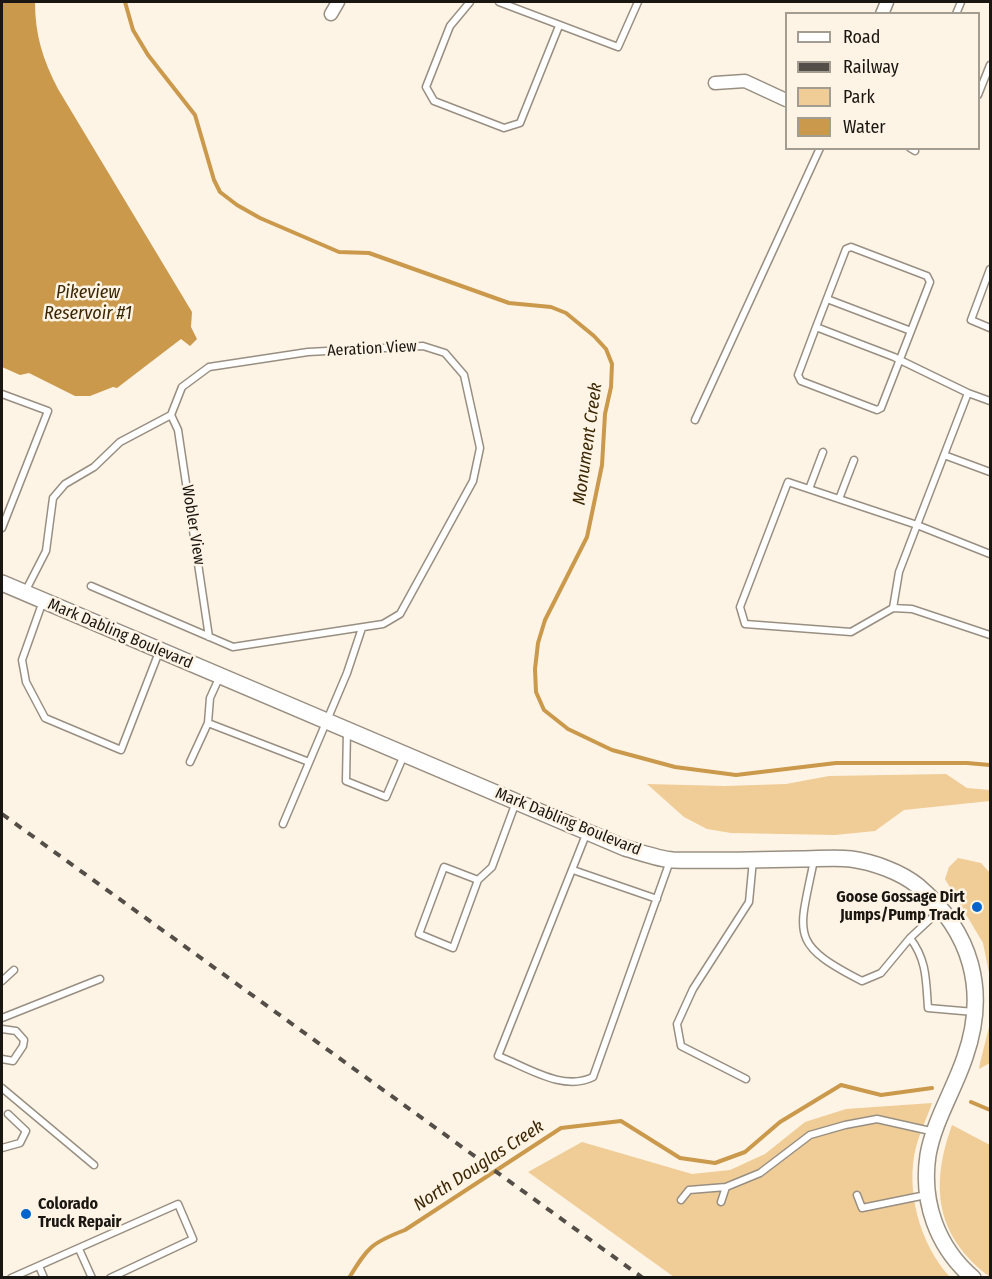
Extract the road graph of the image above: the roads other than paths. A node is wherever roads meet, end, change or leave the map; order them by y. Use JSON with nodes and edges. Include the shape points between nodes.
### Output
{"nodes":[{"id":1,"x":338,"y":2,"type":"edge"},
{"id":2,"x":470,"y":2,"type":"edge"},
{"id":3,"x":499,"y":2,"type":"edge"},
{"id":4,"x":638,"y":2,"type":"edge"},
{"id":5,"x":331,"y":14,"type":"dead end"},
{"id":6,"x":559,"y":26,"type":"junction"},
{"id":7,"x":990,"y":65,"type":"edge"},
{"id":8,"x":715,"y":83,"type":"dead end"},
{"id":9,"x":980,"y":90,"type":"edge"},
{"id":10,"x":785,"y":100,"type":"edge"},
{"id":11,"x":819,"y":150,"type":"edge"},
{"id":12,"x":990,"y":269,"type":"edge"},
{"id":13,"x":827,"y":299,"type":"junction"},
{"id":14,"x":816,"y":327,"type":"junction"},
{"id":15,"x":990,"y":328,"type":"edge"},
{"id":16,"x":911,"y":331,"type":"junction"},
{"id":17,"x":900,"y":360,"type":"junction"},
{"id":18,"x":968,"y":393,"type":"junction"},
{"id":19,"x":2,"y":394,"type":"edge"},
{"id":20,"x":990,"y":401,"type":"edge"},
{"id":21,"x":171,"y":415,"type":"junction"},
{"id":22,"x":694,"y":420,"type":"dead end"},
{"id":23,"x":823,"y":452,"type":"dead end"},
{"id":24,"x":944,"y":455,"type":"junction"},
{"id":25,"x":854,"y":460,"type":"dead end"},
{"id":26,"x":990,"y":472,"type":"edge"},
{"id":27,"x":809,"y":489,"type":"junction"},
{"id":28,"x":839,"y":499,"type":"junction"},
{"id":29,"x":917,"y":525,"type":"junction"},
{"id":30,"x":2,"y":528,"type":"edge"},
{"id":31,"x":990,"y":554,"type":"edge"},
{"id":32,"x":2,"y":583,"type":"edge"},
{"id":33,"x":91,"y":586,"type":"dead end"},
{"id":34,"x":25,"y":593,"type":"junction"},
{"id":35,"x":44,"y":601,"type":"junction"},
{"id":36,"x":893,"y":608,"type":"junction"},
{"id":37,"x":362,"y":628,"type":"junction"},
{"id":38,"x":990,"y":635,"type":"edge"},
{"id":39,"x":210,"y":637,"type":"junction"},
{"id":40,"x":160,"y":650,"type":"junction"},
{"id":41,"x":220,"y":676,"type":"junction"},
{"id":42,"x":326,"y":721,"type":"junction"},
{"id":43,"x":208,"y":723,"type":"junction"},
{"id":44,"x":347,"y":730,"type":"junction"},
{"id":45,"x":404,"y":754,"type":"junction"},
{"id":46,"x":190,"y":762,"type":"dead end"},
{"id":47,"x":309,"y":762,"type":"junction"},
{"id":48,"x":516,"y":801,"type":"junction"},
{"id":49,"x":283,"y":824,"type":"dead end"},
{"id":50,"x":588,"y":832,"type":"junction"},
{"id":51,"x":814,"y":859,"type":"junction"},
{"id":52,"x":670,"y":860,"type":"junction"},
{"id":53,"x":753,"y":860,"type":"junction"},
{"id":54,"x":573,"y":870,"type":"junction"},
{"id":55,"x":478,"y":880,"type":"junction"},
{"id":56,"x":657,"y":899,"type":"junction"},
{"id":57,"x":942,"y":908,"type":"junction"},
{"id":58,"x":910,"y":938,"type":"junction"},
{"id":59,"x":14,"y":970,"type":"dead end"},
{"id":60,"x":100,"y":979,"type":"dead end"},
{"id":61,"x":2,"y":981,"type":"edge"},
{"id":62,"x":975,"y":1012,"type":"junction"},
{"id":63,"x":2,"y":1018,"type":"edge"},
{"id":64,"x":2,"y":1029,"type":"edge"},
{"id":65,"x":2,"y":1059,"type":"edge"},
{"id":66,"x":746,"y":1079,"type":"dead end"},
{"id":67,"x":2,"y":1088,"type":"edge"},
{"id":68,"x":8,"y":1114,"type":"dead end"},
{"id":69,"x":935,"y":1132,"type":"junction"},
{"id":70,"x":2,"y":1148,"type":"edge"},
{"id":71,"x":94,"y":1166,"type":"dead end"},
{"id":72,"x":726,"y":1187,"type":"junction"},
{"id":73,"x":857,"y":1195,"type":"dead end"},
{"id":74,"x":926,"y":1196,"type":"junction"},
{"id":75,"x":681,"y":1200,"type":"dead end"},
{"id":76,"x":721,"y":1202,"type":"dead end"},
{"id":77,"x":79,"y":1249,"type":"junction"},
{"id":78,"x":39,"y":1266,"type":"junction"},
{"id":79,"x":11,"y":1278,"type":"edge"},
{"id":80,"x":44,"y":1278,"type":"edge"},
{"id":81,"x":92,"y":1278,"type":"edge"},
{"id":82,"x":110,"y":1278,"type":"edge"},
{"id":83,"x":973,"y":1278,"type":"edge"}],
"edges":[{"from":1,"to":5,"type":"street"},
{"from":2,"to":6,"type":"lane","via":[[450,26],[426,87],[434,101],[504,128],[520,123]]},
{"from":3,"to":6,"type":"lane"},
{"from":4,"to":6,"type":"lane","via":[[618,47]]},
{"from":7,"to":9,"type":"lane"},
{"from":8,"to":10,"type":"street","via":[[745,81]]},
{"from":11,"to":22,"type":"lane"},
{"from":12,"to":15,"type":"lane","via":[[971,320]]},
{"from":13,"to":14,"type":"lane"},
{"from":13,"to":16,"type":"lane"},
{"from":13,"to":16,"type":"lane","via":[[846,249],[851,247],[927,276],[930,282]]},
{"from":14,"to":17,"type":"lane"},
{"from":14,"to":17,"type":"lane","via":[[798,375],[801,381],[877,410]]},
{"from":16,"to":17,"type":"lane"},
{"from":17,"to":18,"type":"lane"},
{"from":18,"to":20,"type":"lane"},
{"from":18,"to":24,"type":"lane"},
{"from":19,"to":30,"type":"lane","via":[[48,411]]},
{"from":21,"to":34,"type":"lane","via":[[120,442],[94,467],[65,484],[53,498],[46,551]]},
{"from":21,"to":37,"type":"lane","name":"Aeration View","via":[[182,387],[209,367],[308,352],[423,346],[445,353],[465,375],[480,448],[473,481],[400,615],[384,624]]},
{"from":21,"to":39,"type":"lane","name":"Wobler View","via":[[178,430]]},
{"from":23,"to":27,"type":"lane"},
{"from":24,"to":26,"type":"lane"},
{"from":24,"to":29,"type":"lane"},
{"from":25,"to":28,"type":"lane"},
{"from":27,"to":28,"type":"lane"},
{"from":27,"to":36,"type":"lane","via":[[788,482],[740,607],[746,624],[851,632]]},
{"from":28,"to":29,"type":"lane"},
{"from":29,"to":31,"type":"lane"},
{"from":29,"to":36,"type":"lane","via":[[899,572]]},
{"from":32,"to":34,"type":"street","name":"Mark Dabling Boulevard"},
{"from":33,"to":39,"type":"lane","name":"Aeration View"},
{"from":34,"to":35,"type":"street","name":"Mark Dabling Boulevard"},
{"from":35,"to":40,"type":"street","name":"Mark Dabling Boulevard"},
{"from":35,"to":40,"type":"lane","via":[[22,660],[31,691],[45,718],[121,750]]},
{"from":36,"to":38,"type":"lane","via":[[912,609]]},
{"from":37,"to":39,"type":"lane","name":"Aeration View","via":[[233,647]]},
{"from":37,"to":42,"type":"lane"},
{"from":40,"to":41,"type":"street","name":"Mark Dabling Boulevard"},
{"from":41,"to":42,"type":"street","name":"Mark Dabling Boulevard"},
{"from":41,"to":43,"type":"lane","via":[[210,699]]},
{"from":42,"to":44,"type":"street","name":"Mark Dabling Boulevard"},
{"from":42,"to":47,"type":"lane"},
{"from":43,"to":46,"type":"lane"},
{"from":43,"to":47,"type":"lane"},
{"from":44,"to":45,"type":"street","name":"Mark Dabling Boulevard"},
{"from":44,"to":45,"type":"lane","via":[[346,781],[386,797]]},
{"from":45,"to":48,"type":"street","name":"Mark Dabling Boulevard"},
{"from":47,"to":49,"type":"lane"},
{"from":48,"to":50,"type":"street","name":"Mark Dabling Boulevard"},
{"from":48,"to":55,"type":"lane","via":[[492,867]]},
{"from":50,"to":52,"type":"street","name":"Mark Dabling Boulevard","via":[[625,848]]},
{"from":50,"to":54,"type":"lane"},
{"from":51,"to":53,"type":"street","name":"Mark Dabling Boulevard"},
{"from":51,"to":57,"type":"street","name":"Mark Dabling Boulevard","via":[[852,859],[888,869],[916,884]]},
{"from":51,"to":58,"type":"lane","via":[[801,925],[809,946],[835,967],[862,981],[881,973]]},
{"from":52,"to":53,"type":"street","name":"Mark Dabling Boulevard"},
{"from":52,"to":56,"type":"lane"},
{"from":53,"to":66,"type":"lane","via":[[749,902],[693,989],[677,1024],[681,1046]]},
{"from":54,"to":56,"type":"lane"},
{"from":54,"to":56,"type":"lane","via":[[498,1056],[564,1083],[581,1083],[593,1077]]},
{"from":55,"to":55,"type":"lane","via":[[453,948],[419,934],[444,867]]},
{"from":57,"to":58,"type":"lane"},
{"from":57,"to":62,"type":"street","name":"Mark Dabling Boulevard","via":[[971,962]]},
{"from":58,"to":62,"type":"lane","via":[[921,951],[926,968],[928,1008]]},
{"from":59,"to":61,"type":"lane"},
{"from":60,"to":63,"type":"lane"},
{"from":62,"to":69,"type":"street","name":"Mark Dabling Boulevard","via":[[965,1056]]},
{"from":64,"to":65,"type":"lane","via":[[16,1031],[24,1040],[13,1061]]},
{"from":67,"to":71,"type":"lane"},
{"from":68,"to":70,"type":"lane","via":[[26,1131],[20,1143]]},
{"from":69,"to":72,"type":"lane","via":[[878,1119],[827,1130],[810,1135],[760,1173]]},
{"from":69,"to":74,"type":"street","name":"Mark Dabling Boulevard","via":[[928,1155]]},
{"from":72,"to":75,"type":"lane","via":[[689,1190]]},
{"from":72,"to":76,"type":"lane"},
{"from":73,"to":74,"type":"lane","via":[[862,1208]]},
{"from":74,"to":83,"type":"street","name":"Mark Dabling Boulevard","via":[[932,1219],[953,1257]]},
{"from":77,"to":78,"type":"lane"},
{"from":77,"to":81,"type":"lane"},
{"from":77,"to":82,"type":"lane","via":[[178,1204],[193,1239]]},
{"from":78,"to":79,"type":"lane"},
{"from":78,"to":80,"type":"lane"}]}
